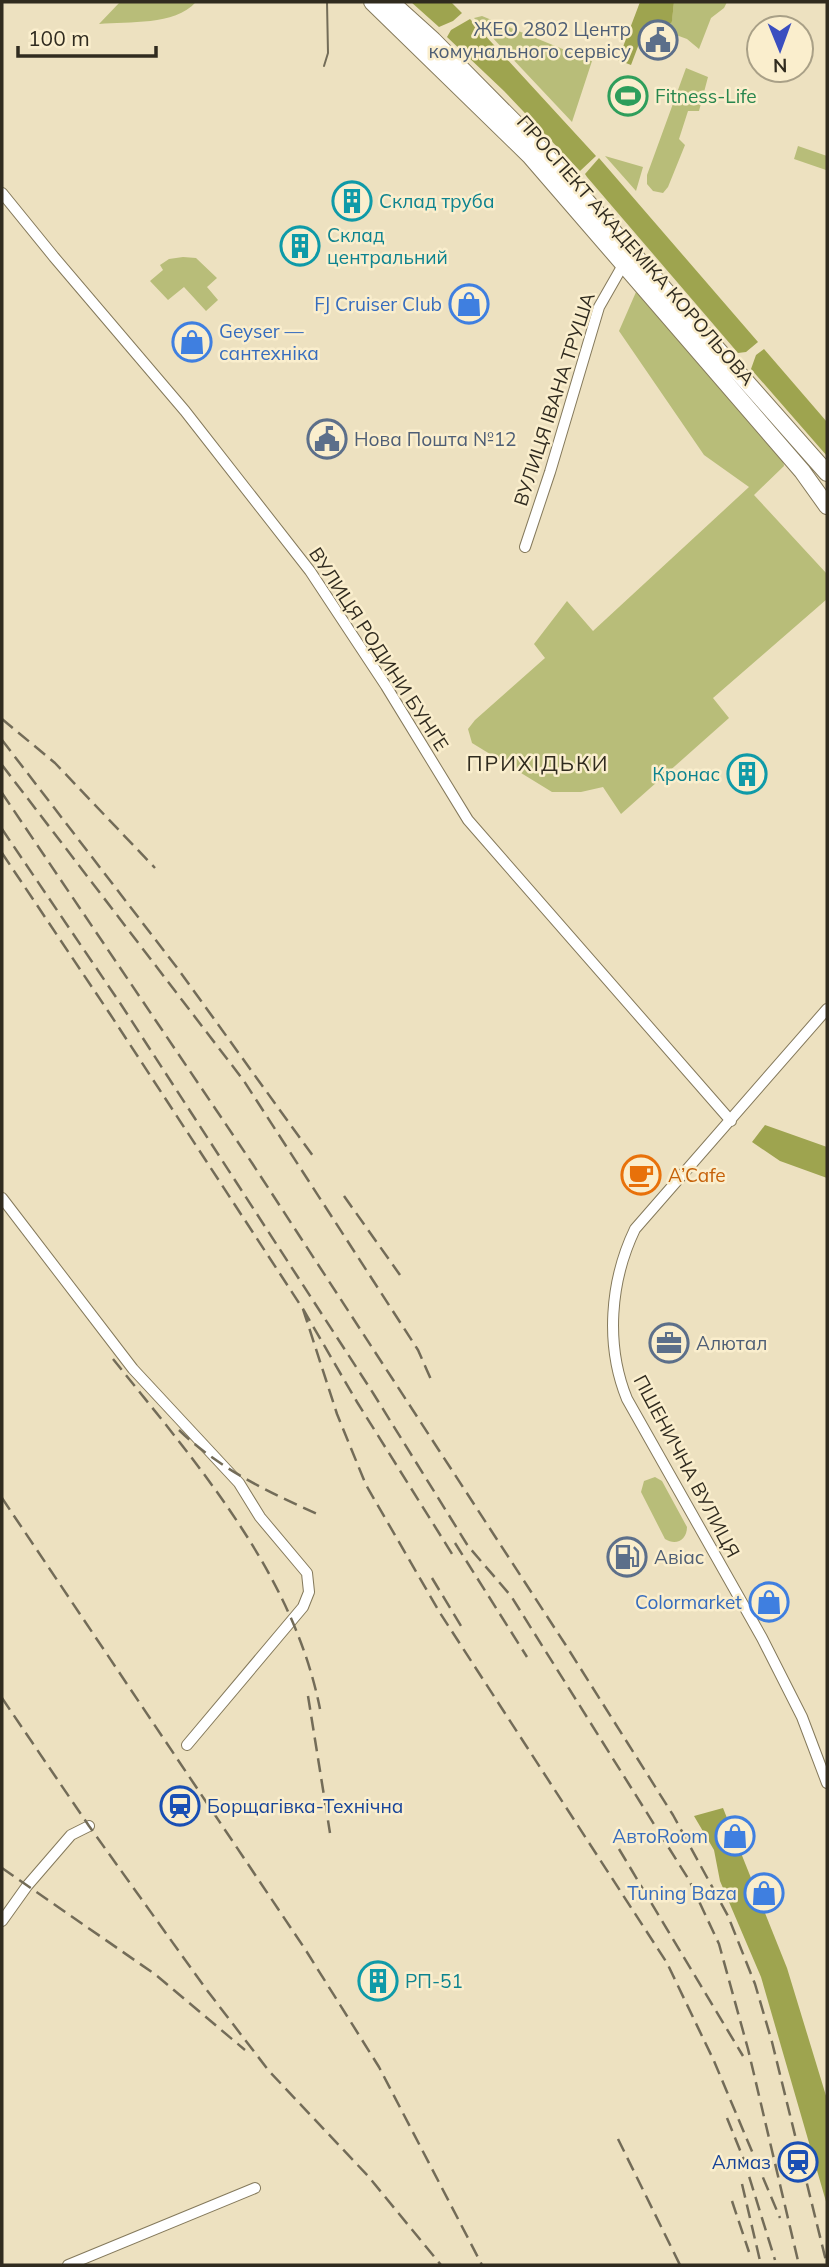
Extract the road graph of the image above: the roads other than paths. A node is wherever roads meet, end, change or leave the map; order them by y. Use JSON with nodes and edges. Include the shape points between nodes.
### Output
{"nodes":[{"id":1,"x":372,"y":2,"type":"edge"},
{"id":2,"x":391,"y":2,"type":"edge"},
{"id":3,"x":2,"y":193,"type":"edge"},
{"id":4,"x":623,"y":265,"type":"junction"},
{"id":5,"x":827,"y":473,"type":"edge"},
{"id":6,"x":827,"y":506,"type":"edge"},
{"id":7,"x":525,"y":547,"type":"dead end"},
{"id":8,"x":827,"y":1009,"type":"edge"},
{"id":9,"x":731,"y":1121,"type":"junction"},
{"id":10,"x":2,"y":1198,"type":"edge"},
{"id":11,"x":187,"y":1745,"type":"dead end"},
{"id":12,"x":827,"y":1783,"type":"edge"},
{"id":13,"x":89,"y":1826,"type":"dead end"},
{"id":14,"x":2,"y":1921,"type":"edge"},
{"id":15,"x":255,"y":2188,"type":"dead end"},
{"id":16,"x":68,"y":2265,"type":"edge"}],
"edges":[{"from":1,"to":4,"type":"main road","name":"ПРОСПЕКТ АКАДЕМІКА КОРОЛЬОВА","via":[[530,156]]},
{"from":2,"to":5,"type":"main road","name":"ПРОСПЕКТ АКАДЕМІКА КОРОЛЬОВА","via":[[545,154]]},
{"from":3,"to":9,"type":"street","name":"ВУЛИЦЯ РОДИНИ БУНҐЕ","via":[[185,411],[310,571],[468,820]]},
{"from":4,"to":6,"type":"main road","name":"ПРОСПЕКТ АКАДЕМІКА КОРОЛЬОВА","via":[[802,471]]},
{"from":4,"to":7,"type":"street","name":"ВУЛИЦЯ ІВАНА ТРУША","via":[[599,307]]},
{"from":8,"to":9,"type":"street","name":"ПШЕНИЧНА ВУЛИЦЯ"},
{"from":9,"to":12,"type":"street","name":"ПШЕНИЧНА ВУЛИЦЯ","via":[[635,1229],[625,1250],[613,1318],[617,1369],[627,1399],[762,1638],[802,1717]]},
{"from":10,"to":11,"type":"street","via":[[133,1369],[239,1483],[260,1517],[307,1573],[309,1591],[303,1607]]},
{"from":13,"to":14,"type":"street","via":[[71,1835]]},
{"from":15,"to":16,"type":"street"}]}
